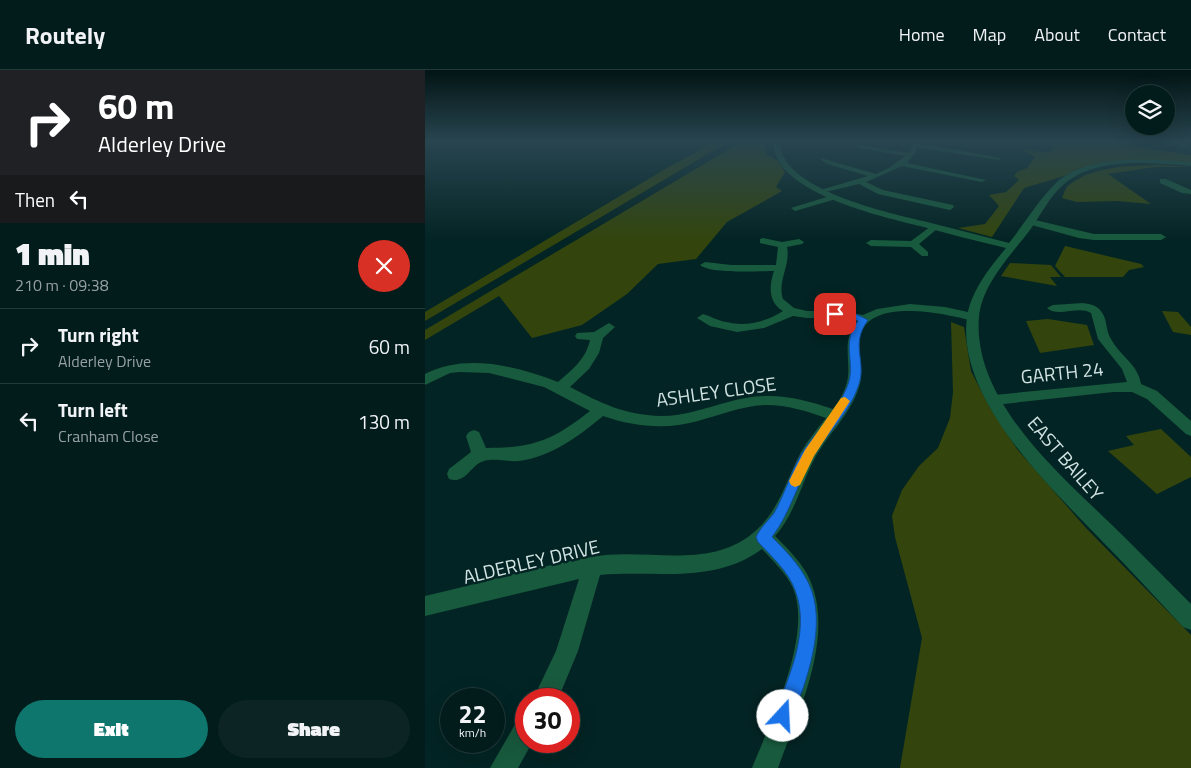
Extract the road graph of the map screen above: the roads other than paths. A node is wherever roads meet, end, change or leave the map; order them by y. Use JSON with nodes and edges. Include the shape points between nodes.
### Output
{"nodes":[{"id":1,"x":798,"y":175,"type":"edge"},
{"id":2,"x":871,"y":175,"type":"edge"},
{"id":3,"x":878,"y":175,"type":"edge"},
{"id":4,"x":947,"y":175,"type":"edge"},
{"id":5,"x":1076,"y":175,"type":"edge"},
{"id":6,"x":875,"y":176,"type":"junction"},
{"id":7,"x":982,"y":180,"type":"dead end"},
{"id":8,"x":859,"y":181,"type":"junction"},
{"id":9,"x":1164,"y":181,"type":"dead end"},
{"id":10,"x":821,"y":190,"type":"junction"},
{"id":11,"x":1191,"y":192,"type":"edge"},
{"id":12,"x":833,"y":197,"type":"junction"},
{"id":13,"x":800,"y":199,"type":"dead end"},
{"id":14,"x":808,"y":204,"type":"junction"},
{"id":15,"x":952,"y":207,"type":"dead end"},
{"id":16,"x":795,"y":208,"type":"dead end"},
{"id":17,"x":1031,"y":222,"type":"junction"},
{"id":18,"x":934,"y":227,"type":"junction"},
{"id":19,"x":1112,"y":229,"type":"dead end"},
{"id":20,"x":1123,"y":237,"type":"junction"},
{"id":21,"x":1161,"y":237,"type":"dead end"},
{"id":22,"x":763,"y":241,"type":"dead end"},
{"id":23,"x":799,"y":242,"type":"dead end"},
{"id":24,"x":870,"y":242,"type":"dead end"},
{"id":25,"x":913,"y":244,"type":"junction"},
{"id":26,"x":782,"y":245,"type":"junction"},
{"id":27,"x":1011,"y":246,"type":"junction"},
{"id":28,"x":925,"y":254,"type":"dead end"},
{"id":29,"x":705,"y":265,"type":"dead end"},
{"id":30,"x":780,"y":268,"type":"junction"},
{"id":31,"x":1053,"y":308,"type":"dead end"},
{"id":32,"x":793,"y":311,"type":"junction"},
{"id":33,"x":973,"y":317,"type":"junction"},
{"id":34,"x":703,"y":318,"type":"dead end"},
{"id":35,"x":864,"y":320,"type":"junction"},
{"id":36,"x":609,"y":326,"type":"dead end"},
{"id":37,"x":717,"y":326,"type":"junction"},
{"id":38,"x":706,"y":334,"type":"dead end"},
{"id":39,"x":581,"y":336,"type":"dead end"},
{"id":40,"x":597,"y":336,"type":"junction"},
{"id":41,"x":467,"y":353,"type":"dead end"},
{"id":42,"x":459,"y":367,"type":"junction"},
{"id":43,"x":425,"y":380,"type":"edge"},
{"id":44,"x":1134,"y":387,"type":"junction"},
{"id":45,"x":560,"y":388,"type":"junction"},
{"id":46,"x":994,"y":400,"type":"junction"},
{"id":47,"x":601,"y":410,"type":"junction"},
{"id":48,"x":836,"y":416,"type":"junction"},
{"id":49,"x":1191,"y":430,"type":"edge"},
{"id":50,"x":474,"y":436,"type":"dead end"},
{"id":51,"x":481,"y":454,"type":"junction"},
{"id":52,"x":455,"y":474,"type":"dead end"},
{"id":53,"x":763,"y":537,"type":"junction"},
{"id":54,"x":592,"y":566,"type":"junction"},
{"id":55,"x":425,"y":606,"type":"edge"},
{"id":56,"x":1191,"y":618,"type":"edge"},
{"id":57,"x":551,"y":688,"type":"edge"},
{"id":58,"x":515,"y":748,"type":"edge"},
{"id":59,"x":503,"y":768,"type":"edge"},
{"id":60,"x":765,"y":768,"type":"edge"}],
"edges":[{"from":1,"to":10,"type":"street"},
{"from":2,"to":6,"type":"street"},
{"from":3,"to":6,"type":"street"},
{"from":4,"to":7,"type":"street"},
{"from":5,"to":17,"type":"street","name":"EAST BAILEY","via":[[1063,182]]},
{"from":6,"to":8,"type":"street"},
{"from":8,"to":10,"type":"street"},
{"from":8,"to":15,"type":"street","via":[[881,192]]},
{"from":9,"to":11,"type":"street"},
{"from":10,"to":12,"type":"street"},
{"from":12,"to":14,"type":"street"},
{"from":12,"to":18,"type":"street"},
{"from":13,"to":14,"type":"street"},
{"from":14,"to":16,"type":"street"},
{"from":17,"to":20,"type":"street","via":[[1079,235]]},
{"from":17,"to":27,"type":"street","name":"EAST BAILEY"},
{"from":18,"to":25,"type":"street"},
{"from":18,"to":27,"type":"street"},
{"from":19,"to":20,"type":"street"},
{"from":20,"to":21,"type":"street"},
{"from":22,"to":26,"type":"street"},
{"from":23,"to":26,"type":"street"},
{"from":24,"to":25,"type":"street"},
{"from":25,"to":28,"type":"street"},
{"from":26,"to":30,"type":"street","via":[[784,258]]},
{"from":27,"to":33,"type":"street","name":"EAST BAILEY","via":[[979,294]]},
{"from":29,"to":30,"type":"street"},
{"from":30,"to":32,"type":"street","via":[[775,290],[780,302]]},
{"from":31,"to":44,"type":"street","name":"GARTH 24","via":[[1093,309],[1101,318],[1104,338],[1127,365]]},
{"from":32,"to":35,"type":"street","via":[[851,315]]},
{"from":32,"to":37,"type":"street","via":[[778,321],[761,326]]},
{"from":33,"to":35,"type":"street","via":[[937,309],[906,307]]},
{"from":33,"to":46,"type":"street","name":"EAST BAILEY","via":[[974,352]]},
{"from":34,"to":37,"type":"street"},
{"from":35,"to":48,"type":"street","name":"ALDERLEY DRIVE","via":[[856,330],[853,386]]},
{"from":36,"to":40,"type":"street"},
{"from":37,"to":38,"type":"street"},
{"from":39,"to":40,"type":"street"},
{"from":40,"to":45,"type":"street","via":[[591,359]]},
{"from":41,"to":42,"type":"street"},
{"from":42,"to":43,"type":"street","name":"ASHLEY CLOSE"},
{"from":42,"to":45,"type":"street","name":"ASHLEY CLOSE","via":[[520,375]]},
{"from":44,"to":46,"type":"street","name":"GARTH 24","via":[[1113,386]]},
{"from":44,"to":49,"type":"street","name":"GARTH 24","via":[[1151,395]]},
{"from":45,"to":47,"type":"street","name":"ASHLEY CLOSE"},
{"from":46,"to":56,"type":"street","name":"EAST BAILEY","via":[[1039,464]]},
{"from":47,"to":48,"type":"street","name":"ASHLEY CLOSE","via":[[647,421],[665,421],[701,416],[752,402],[781,400]]},
{"from":47,"to":51,"type":"street","via":[[567,435],[540,449],[519,454]]},
{"from":48,"to":53,"type":"street","name":"ALDERLEY DRIVE","via":[[809,453],[778,518]]},
{"from":50,"to":51,"type":"street"},
{"from":51,"to":52,"type":"street"},
{"from":53,"to":54,"type":"street","name":"ALDERLEY DRIVE","via":[[723,559],[700,565]]},
{"from":53,"to":60,"type":"street","via":[[789,565],[802,587],[808,630],[802,665]]},
{"from":54,"to":55,"type":"street","name":"ALDERLEY DRIVE"},
{"from":54,"to":57,"type":"street","via":[[577,625]]},
{"from":58,"to":59,"type":"street"}]}
